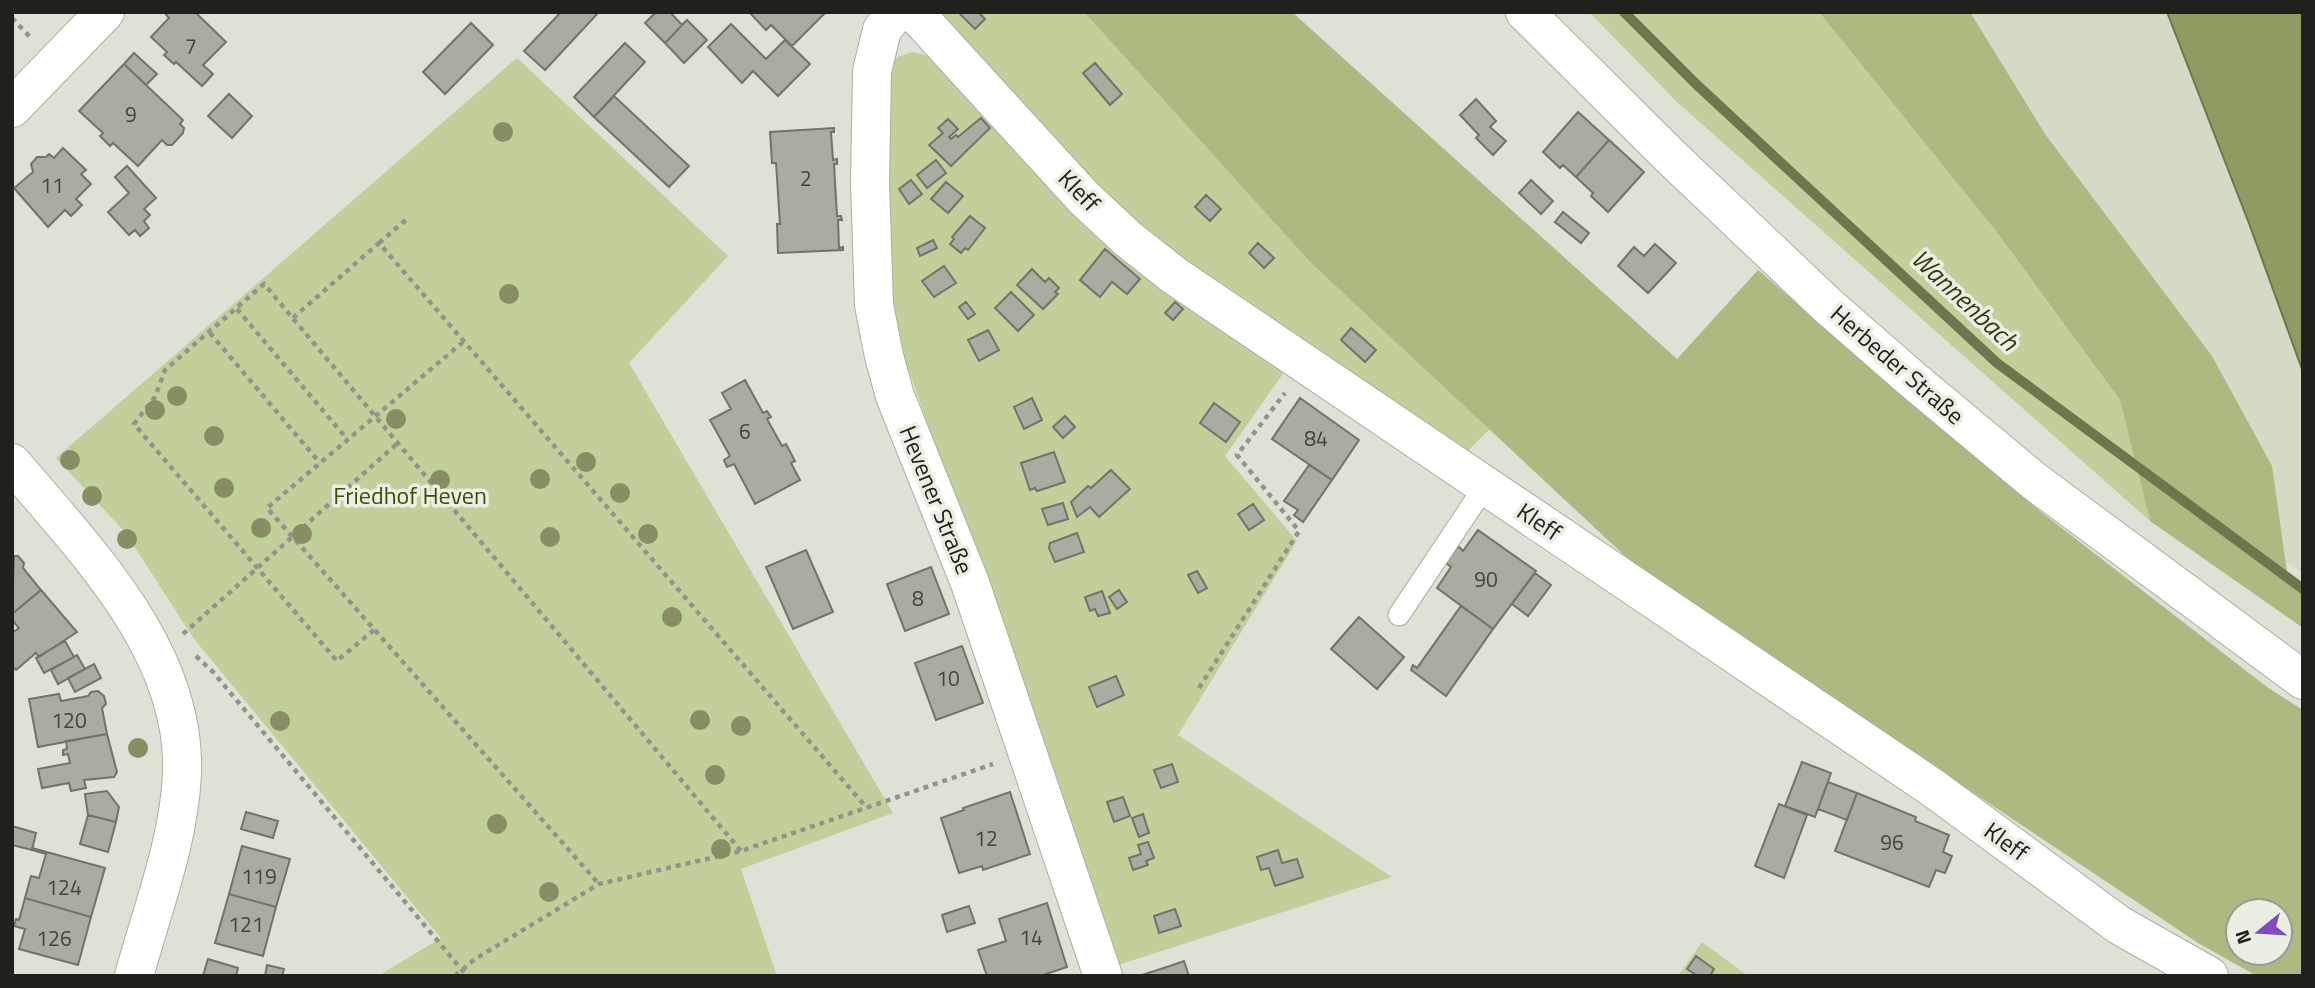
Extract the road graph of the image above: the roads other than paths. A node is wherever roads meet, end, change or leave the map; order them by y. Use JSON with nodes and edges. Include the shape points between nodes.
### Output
{"nodes":[{"id":1,"x":105,"y":12,"type":"edge"},
{"id":2,"x":896,"y":12,"type":"edge"},
{"id":3,"x":914,"y":12,"type":"edge"},
{"id":4,"x":1525,"y":12,"type":"edge"},
{"id":5,"x":12,"y":108,"type":"edge"},
{"id":6,"x":12,"y":463,"type":"edge"},
{"id":7,"x":1485,"y":486,"type":"junction"},
{"id":8,"x":1399,"y":615,"type":"dead end"},
{"id":9,"x":2303,"y":680,"type":"edge"},
{"id":10,"x":134,"y":976,"type":"edge"},
{"id":11,"x":1103,"y":976,"type":"edge"},
{"id":12,"x":2209,"y":976,"type":"edge"}],
"edges":[{"from":1,"to":5,"type":"street"},
{"from":2,"to":11,"type":"street","name":"Hevener Straße","via":[[882,30],[872,71],[874,305],[895,396],[970,583]]},
{"from":3,"to":7,"type":"street","name":"Kleff","via":[[1084,198],[1128,239],[1175,276]]},
{"from":4,"to":9,"type":"street","name":"Herbeder Straße","via":[[1672,159],[1913,380],[2045,489]]},
{"from":6,"to":10,"type":"street","via":[[123,598],[147,640],[173,703],[182,772],[173,835]]},
{"from":7,"to":8,"type":"lane"},
{"from":7,"to":12,"type":"street","name":"Kleff","via":[[1933,788],[2119,925]]}]}
